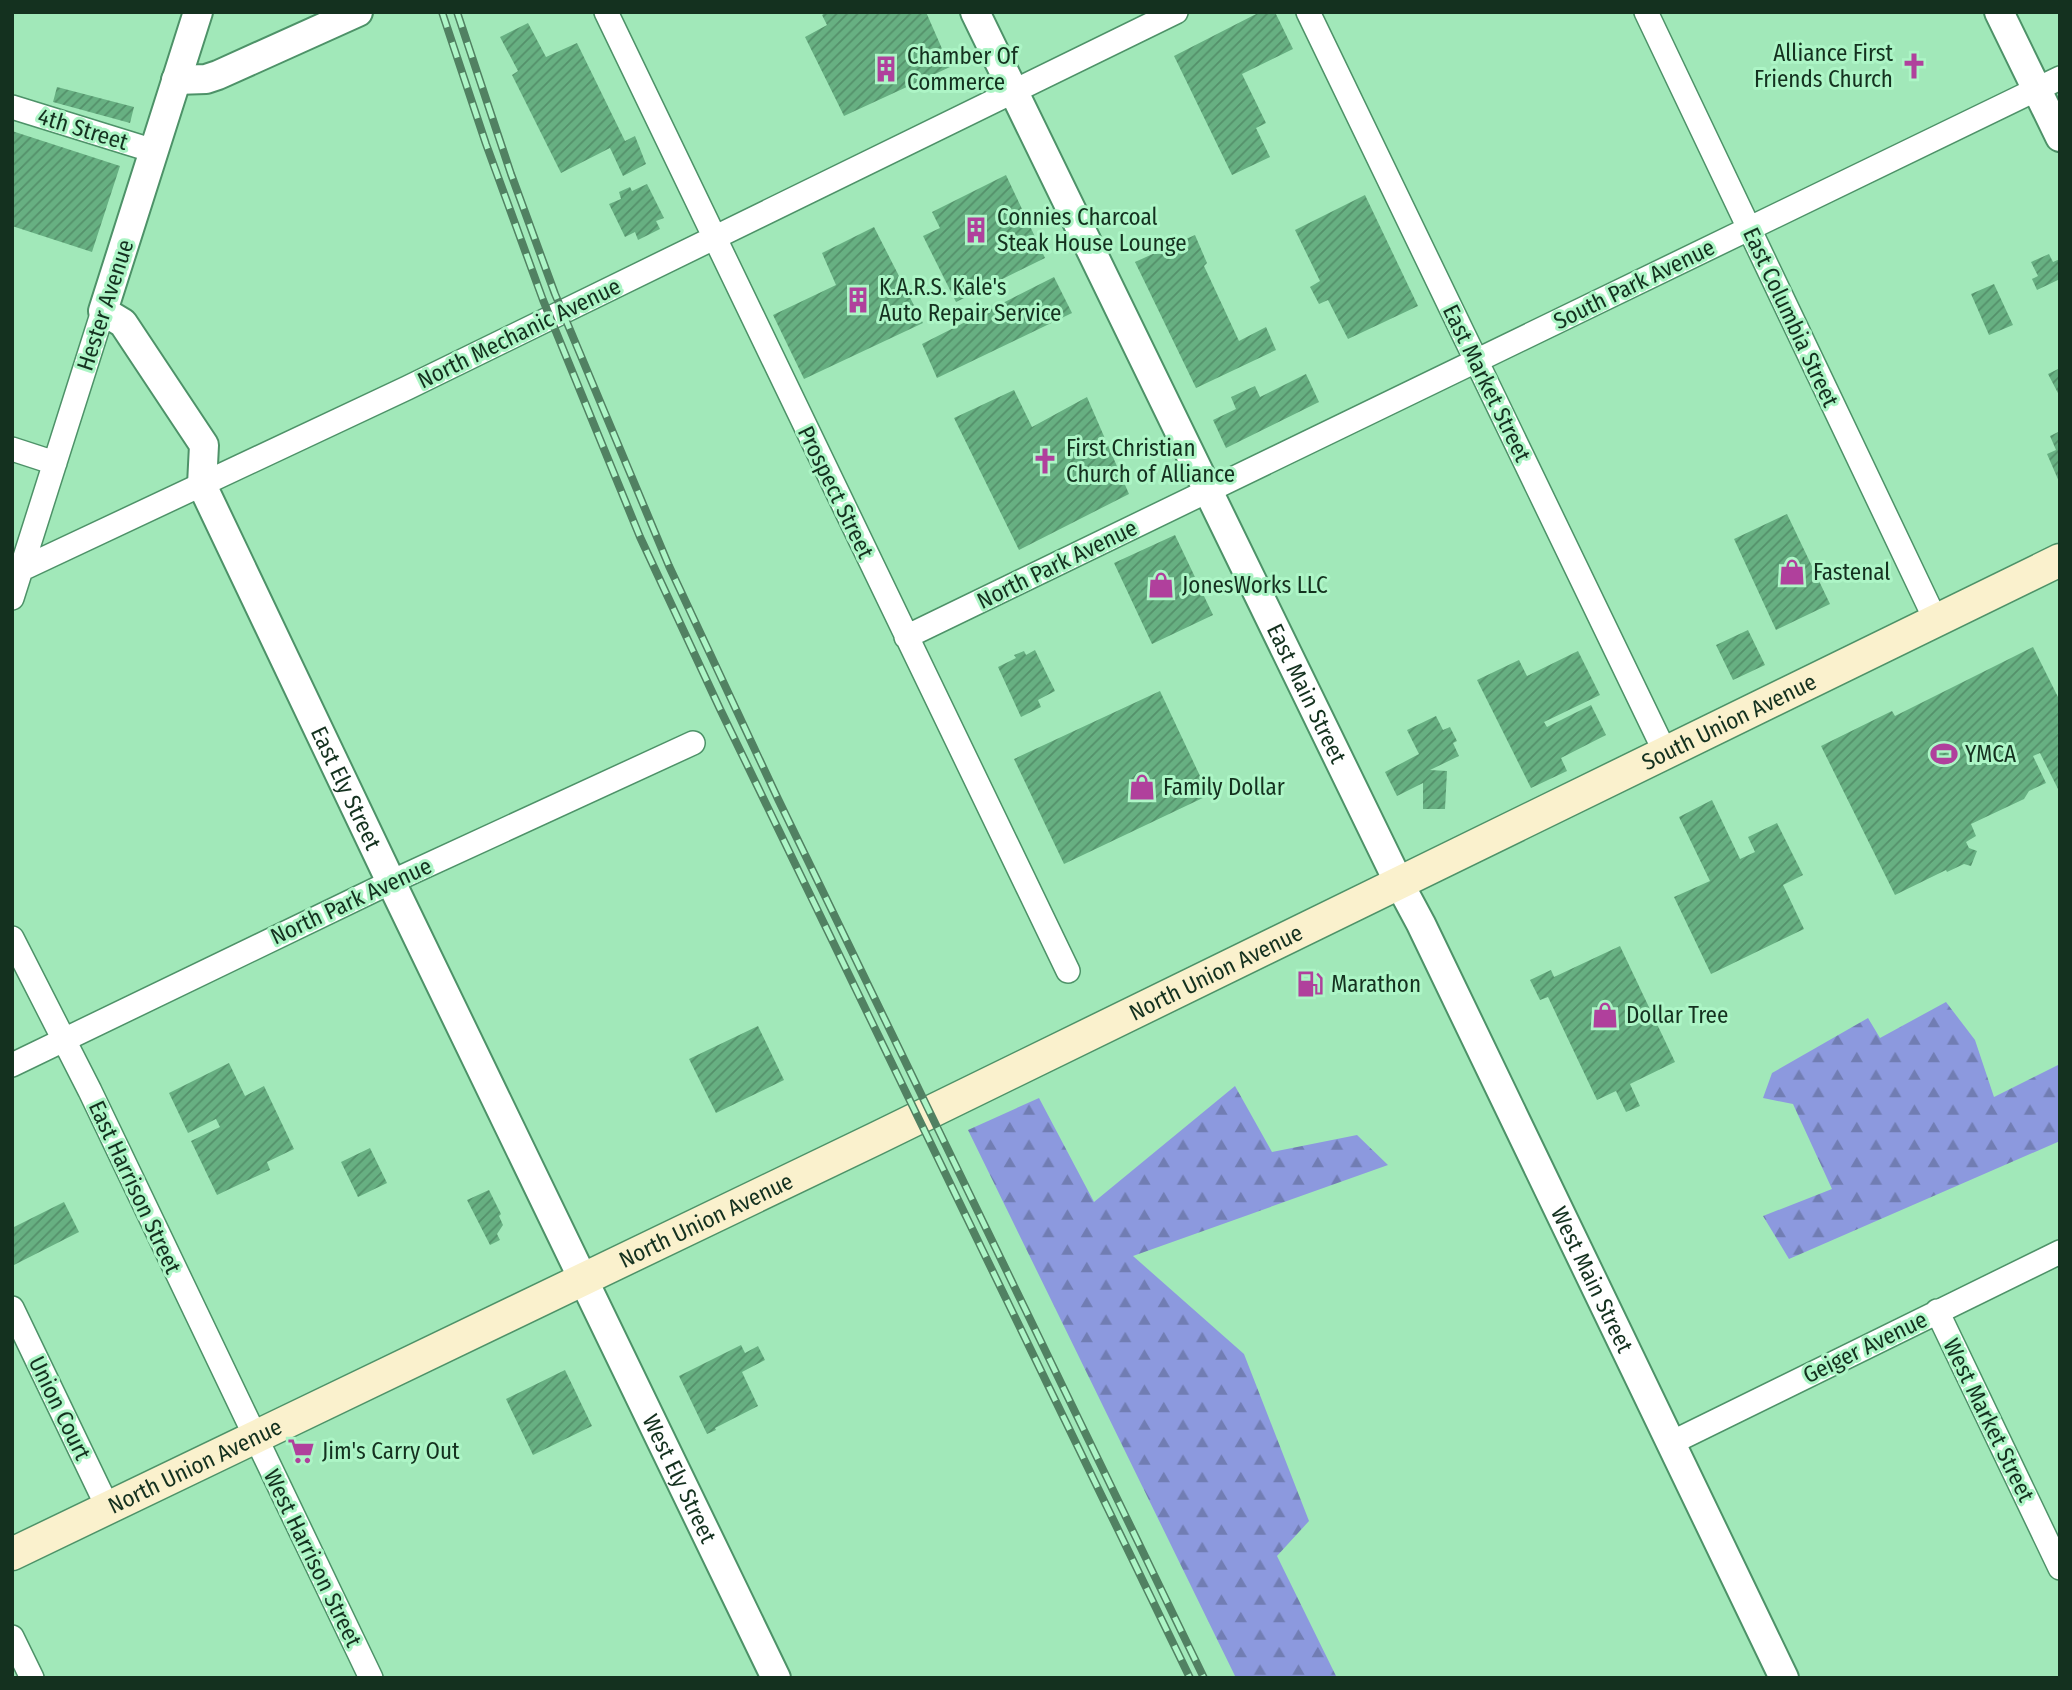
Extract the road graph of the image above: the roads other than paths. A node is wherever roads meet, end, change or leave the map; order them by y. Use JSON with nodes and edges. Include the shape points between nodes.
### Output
{"nodes":[{"id":1,"x":198,"y":12,"type":"edge"},
{"id":2,"x":358,"y":12,"type":"edge"},
{"id":3,"x":606,"y":12,"type":"edge"},
{"id":4,"x":975,"y":12,"type":"edge"},
{"id":5,"x":1176,"y":12,"type":"edge"},
{"id":6,"x":1308,"y":12,"type":"edge"},
{"id":7,"x":1646,"y":12,"type":"edge"},
{"id":8,"x":1999,"y":12,"type":"edge"},
{"id":9,"x":176,"y":80,"type":"junction"},
{"id":10,"x":2048,"y":83,"type":"edge"},
{"id":11,"x":1013,"y":91,"type":"junction"},
{"id":12,"x":12,"y":107,"type":"edge"},
{"id":13,"x":2060,"y":137,"type":"edge"},
{"id":14,"x":153,"y":151,"type":"junction"},
{"id":15,"x":1749,"y":228,"type":"junction"},
{"id":16,"x":713,"y":238,"type":"junction"},
{"id":17,"x":103,"y":311,"type":"junction"},
{"id":18,"x":1476,"y":360,"type":"junction"},
{"id":19,"x":12,"y":449,"type":"edge"},
{"id":20,"x":55,"y":463,"type":"junction"},
{"id":21,"x":202,"y":485,"type":"junction"},
{"id":22,"x":1208,"y":490,"type":"junction"},
{"id":23,"x":2060,"y":560,"type":"edge"},
{"id":24,"x":22,"y":569,"type":"junction"},
{"id":25,"x":12,"y":598,"type":"edge"},
{"id":26,"x":1936,"y":621,"type":"junction"},
{"id":27,"x":906,"y":636,"type":"junction"},
{"id":28,"x":693,"y":743,"type":"dead end"},
{"id":29,"x":1666,"y":754,"type":"junction"},
{"id":30,"x":391,"y":882,"type":"junction"},
{"id":31,"x":1399,"y":883,"type":"junction"},
{"id":32,"x":12,"y":938,"type":"edge"},
{"id":33,"x":1068,"y":971,"type":"dead end"},
{"id":34,"x":64,"y":1040,"type":"junction"},
{"id":35,"x":12,"y":1065,"type":"edge"},
{"id":36,"x":2060,"y":1252,"type":"edge"},
{"id":37,"x":583,"y":1279,"type":"junction"},
{"id":38,"x":12,"y":1308,"type":"edge"},
{"id":39,"x":1937,"y":1311,"type":"junction"},
{"id":40,"x":255,"y":1437,"type":"junction"},
{"id":41,"x":1671,"y":1443,"type":"junction"},
{"id":42,"x":108,"y":1508,"type":"junction"},
{"id":43,"x":12,"y":1554,"type":"edge"},
{"id":44,"x":2060,"y":1568,"type":"edge"},
{"id":45,"x":12,"y":1637,"type":"edge"},
{"id":46,"x":32,"y":1678,"type":"edge"},
{"id":47,"x":370,"y":1678,"type":"edge"},
{"id":48,"x":776,"y":1678,"type":"edge"},
{"id":49,"x":1784,"y":1678,"type":"edge"}],
"edges":[{"from":1,"to":9,"type":"street","name":"Hester Avenue"},
{"from":2,"to":9,"type":"street","via":[[218,75]]},
{"from":3,"to":16,"type":"street","name":"Prospect Street"},
{"from":4,"to":11,"type":"street","name":"East Main Street"},
{"from":5,"to":11,"type":"street","name":"North Mechanic Avenue"},
{"from":6,"to":18,"type":"street","name":"East Market Street"},
{"from":7,"to":15,"type":"street","name":"East Columbia Street"},
{"from":8,"to":10,"type":"street"},
{"from":9,"to":14,"type":"street","name":"Hester Avenue"},
{"from":10,"to":13,"type":"street"},
{"from":10,"to":15,"type":"street","name":"South Park Avenue"},
{"from":11,"to":16,"type":"street","name":"North Mechanic Avenue"},
{"from":11,"to":22,"type":"street","name":"East Main Street"},
{"from":12,"to":14,"type":"street","name":"4th Street"},
{"from":14,"to":17,"type":"street","name":"Hester Avenue"},
{"from":15,"to":18,"type":"street","name":"South Park Avenue"},
{"from":15,"to":26,"type":"street","name":"East Columbia Street"},
{"from":16,"to":21,"type":"street","name":"North Mechanic Avenue"},
{"from":16,"to":27,"type":"street","name":"Prospect Street"},
{"from":17,"to":20,"type":"street","name":"Hester Avenue"},
{"from":17,"to":21,"type":"street","name":"East Ely Street","via":[[123,323],[205,445]]},
{"from":18,"to":22,"type":"street","name":"South Park Avenue"},
{"from":18,"to":29,"type":"street","name":"East Market Street"},
{"from":19,"to":20,"type":"street"},
{"from":20,"to":24,"type":"street","name":"Hester Avenue"},
{"from":21,"to":24,"type":"street","name":"North Mechanic Avenue"},
{"from":21,"to":30,"type":"street","name":"East Ely Street"},
{"from":22,"to":27,"type":"street","name":"North Park Avenue"},
{"from":22,"to":31,"type":"street","name":"East Main Street"},
{"from":23,"to":26,"type":"main road","name":"South Union Avenue"},
{"from":24,"to":25,"type":"street","name":"Hester Avenue"},
{"from":26,"to":29,"type":"main road","name":"South Union Avenue"},
{"from":27,"to":33,"type":"street","name":"Prospect Street"},
{"from":28,"to":30,"type":"street","name":"North Park Avenue"},
{"from":29,"to":31,"type":"main road","name":"South Union Avenue"},
{"from":30,"to":34,"type":"street","name":"North Park Avenue"},
{"from":30,"to":37,"type":"street","name":"East Ely Street"},
{"from":31,"to":37,"type":"main road","name":"North Union Avenue"},
{"from":31,"to":41,"type":"street","name":"West Main Street"},
{"from":32,"to":34,"type":"street","name":"East Harrison Street"},
{"from":34,"to":35,"type":"street","name":"North Park Avenue"},
{"from":34,"to":40,"type":"street","name":"East Harrison Street"},
{"from":36,"to":39,"type":"street","name":"Geiger Avenue"},
{"from":37,"to":40,"type":"main road","name":"North Union Avenue"},
{"from":37,"to":48,"type":"street","name":"West Ely Street"},
{"from":38,"to":42,"type":"street","name":"Union Court"},
{"from":39,"to":41,"type":"street","name":"Geiger Avenue"},
{"from":39,"to":44,"type":"street","name":"West Market Street"},
{"from":40,"to":42,"type":"main road","name":"North Union Avenue"},
{"from":40,"to":47,"type":"street","name":"West Harrison Street"},
{"from":41,"to":49,"type":"street","name":"West Main Street"},
{"from":42,"to":43,"type":"main road","name":"North Union Avenue"},
{"from":45,"to":46,"type":"street"}]}
